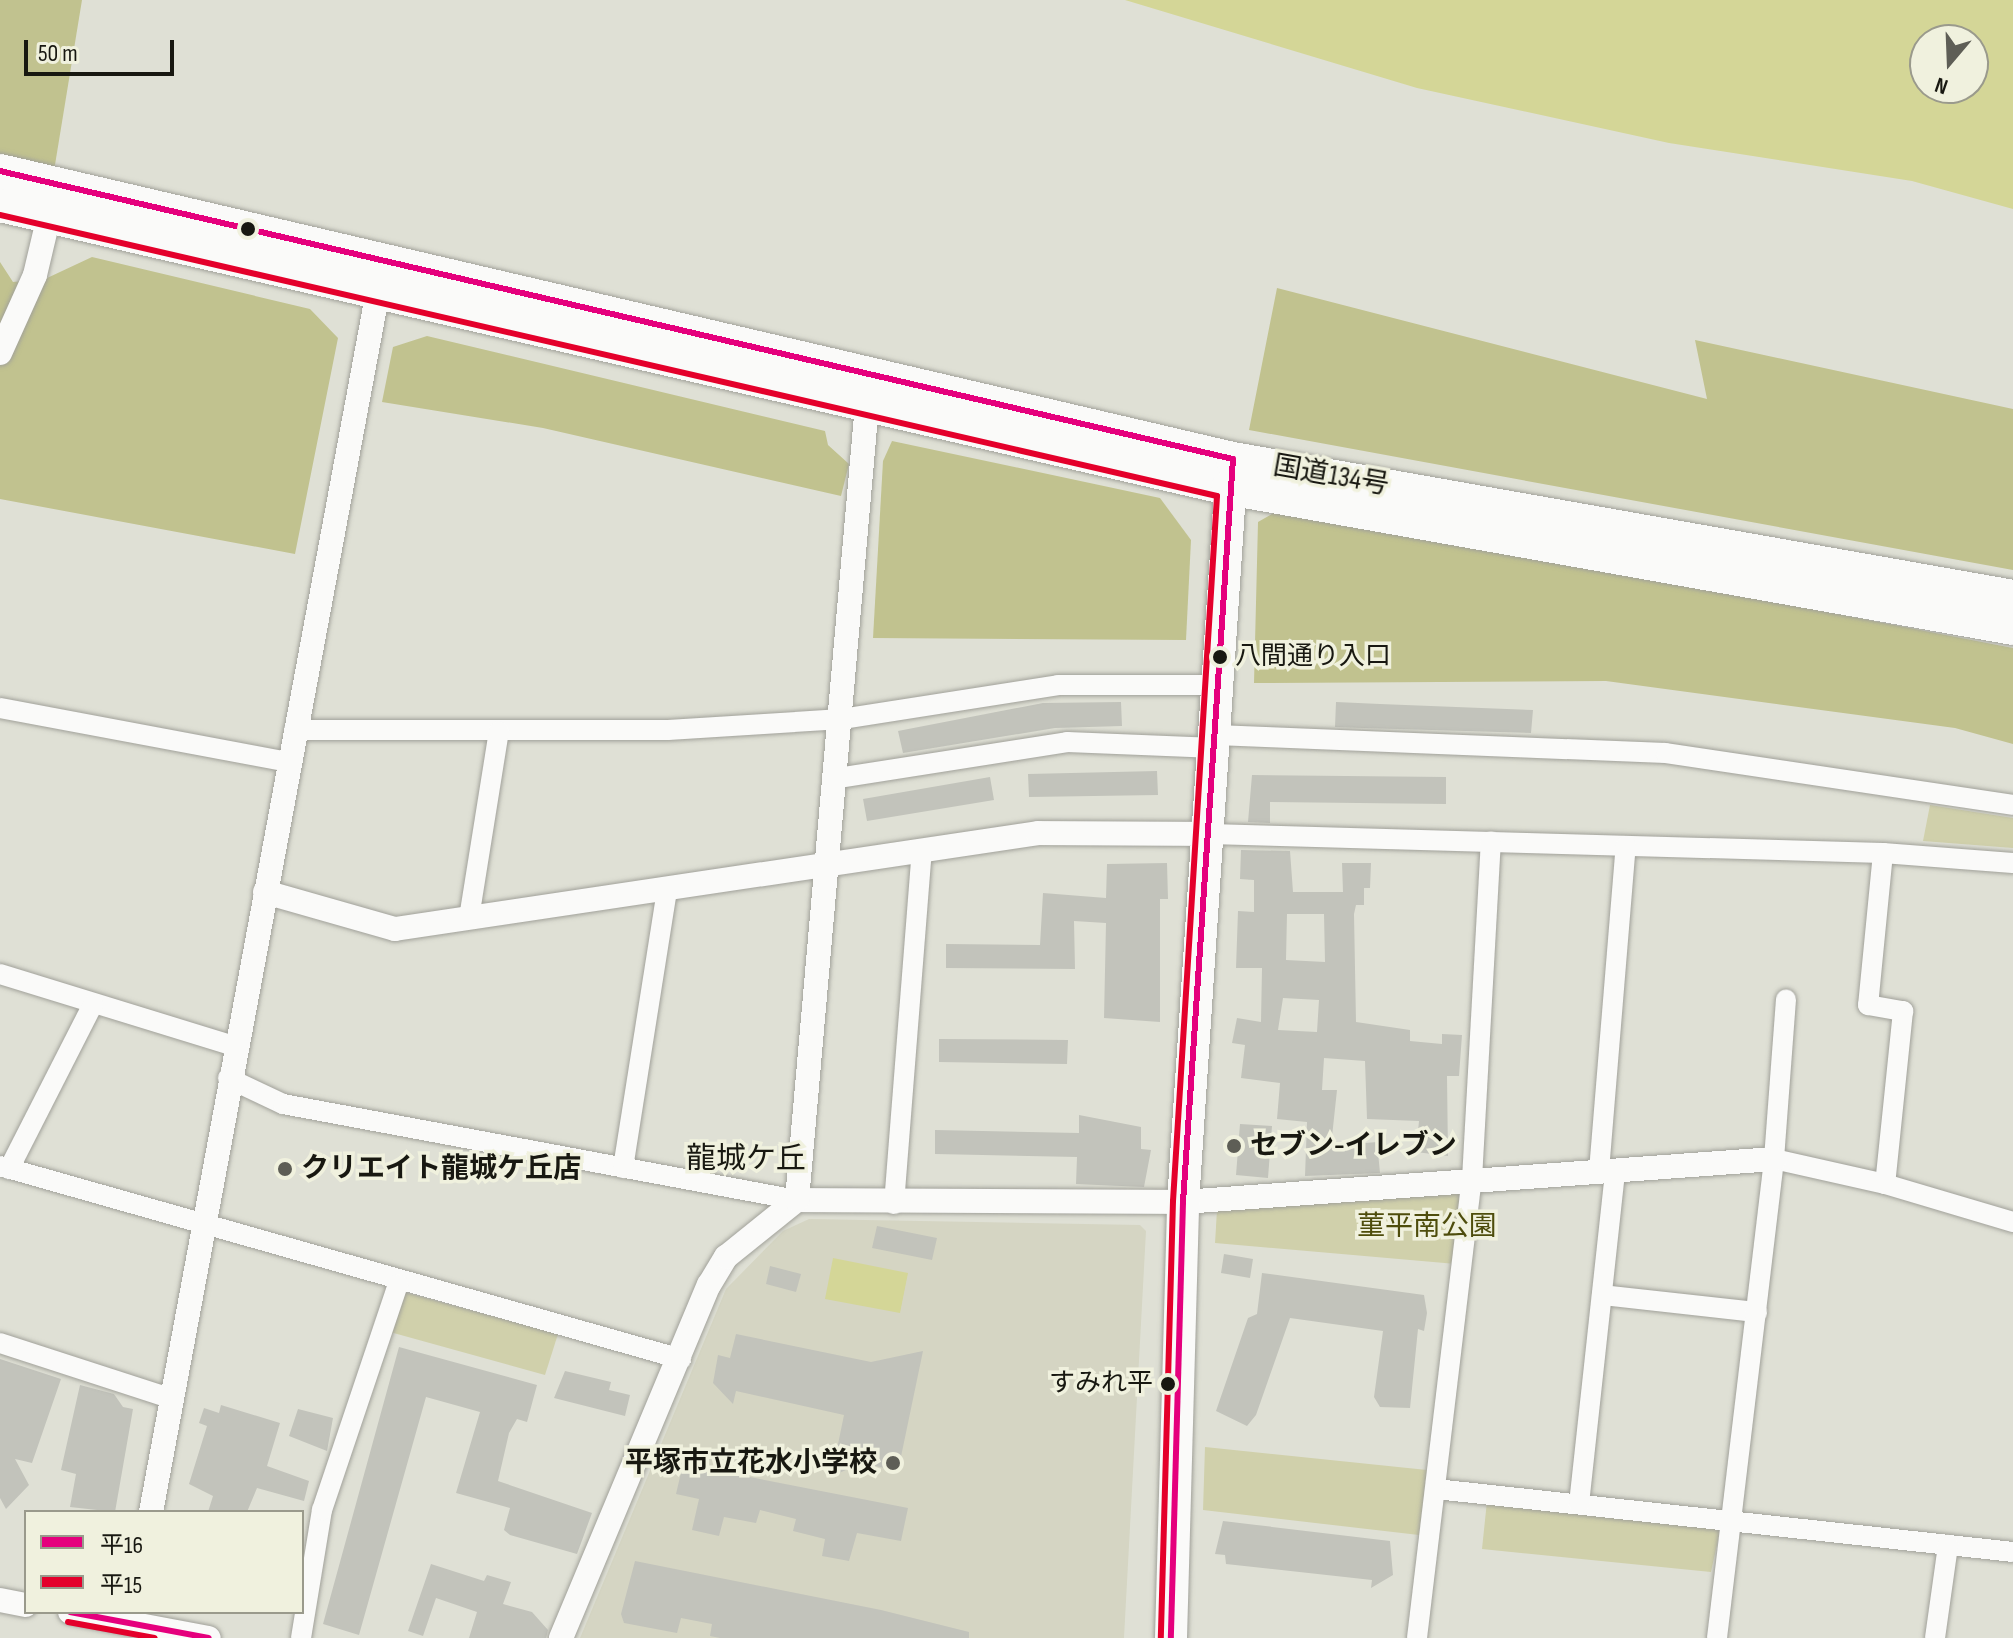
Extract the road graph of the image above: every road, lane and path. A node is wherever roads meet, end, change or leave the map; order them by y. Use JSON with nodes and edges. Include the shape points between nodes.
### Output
{"nodes":[{"id":1,"x":0,"y":171,"type":"edge"},
{"id":2,"x":52,"y":201,"type":"junction"},
{"id":3,"x":0,"y":205,"type":"edge"},
{"id":4,"x":381,"y":278,"type":"junction"},
{"id":5,"x":0,"y":353,"type":"edge"},
{"id":6,"x":867,"y":404,"type":"junction"},
{"id":7,"x":1231,"y":474,"type":"junction"},
{"id":8,"x":2013,"y":597,"type":"edge"},
{"id":9,"x":2013,"y":628,"type":"edge"},
{"id":10,"x":1219,"y":685,"type":"junction"},
{"id":11,"x":0,"y":708,"type":"edge"},
{"id":12,"x":842,"y":719,"type":"junction"},
{"id":13,"x":294,"y":730,"type":"junction"},
{"id":14,"x":499,"y":731,"type":"junction"},
{"id":15,"x":1216,"y":742,"type":"junction"},
{"id":16,"x":288,"y":762,"type":"junction"},
{"id":17,"x":838,"y":778,"type":"junction"},
{"id":18,"x":2013,"y":805,"type":"edge"},
{"id":19,"x":1210,"y":834,"type":"junction"},
{"id":20,"x":1491,"y":842,"type":"junction"},
{"id":21,"x":1626,"y":846,"type":"junction"},
{"id":22,"x":922,"y":851,"type":"junction"},
{"id":23,"x":1883,"y":853,"type":"junction"},
{"id":24,"x":2013,"y":863,"type":"edge"},
{"id":25,"x":830,"y":865,"type":"junction"},
{"id":26,"x":667,"y":891,"type":"junction"},
{"id":27,"x":265,"y":892,"type":"junction"},
{"id":28,"x":469,"y":918,"type":"junction"},
{"id":29,"x":0,"y":974,"type":"edge"},
{"id":30,"x":1786,"y":999,"type":"dead end"},
{"id":31,"x":93,"y":1004,"type":"junction"},
{"id":32,"x":234,"y":1046,"type":"junction"},
{"id":33,"x":228,"y":1078,"type":"junction"},
{"id":34,"x":1774,"y":1159,"type":"junction"},
{"id":35,"x":5,"y":1168,"type":"edge"},
{"id":36,"x":623,"y":1168,"type":"junction"},
{"id":37,"x":1607,"y":1171,"type":"junction"},
{"id":38,"x":1472,"y":1179,"type":"junction"},
{"id":39,"x":1885,"y":1184,"type":"junction"},
{"id":40,"x":797,"y":1200,"type":"junction"},
{"id":41,"x":1183,"y":1202,"type":"junction"},
{"id":42,"x":894,"y":1204,"type":"junction"},
{"id":43,"x":2013,"y":1222,"type":"edge"},
{"id":44,"x":201,"y":1227,"type":"junction"},
{"id":45,"x":398,"y":1284,"type":"junction"},
{"id":46,"x":1602,"y":1295,"type":"junction"},
{"id":47,"x":1757,"y":1312,"type":"junction"},
{"id":48,"x":0,"y":1343,"type":"edge"},
{"id":49,"x":681,"y":1359,"type":"junction"},
{"id":50,"x":169,"y":1398,"type":"junction"},
{"id":51,"x":1436,"y":1489,"type":"junction"},
{"id":52,"x":1579,"y":1504,"type":"junction"},
{"id":53,"x":151,"y":1510,"type":"edge"},
{"id":54,"x":1732,"y":1521,"type":"junction"},
{"id":55,"x":1948,"y":1545,"type":"junction"},
{"id":56,"x":2013,"y":1552,"type":"edge"},
{"id":57,"x":0,"y":1600,"type":"edge"},
{"id":58,"x":24,"y":1605,"type":"edge"},
{"id":59,"x":80,"y":1614,"type":"edge"},
{"id":60,"x":133,"y":1624,"type":"edge"},
{"id":61,"x":209,"y":1638,"type":"edge"},
{"id":62,"x":301,"y":1638,"type":"edge"},
{"id":63,"x":561,"y":1638,"type":"edge"},
{"id":64,"x":1171,"y":1638,"type":"edge"},
{"id":65,"x":1417,"y":1638,"type":"edge"},
{"id":66,"x":1717,"y":1638,"type":"edge"},
{"id":67,"x":1935,"y":1638,"type":"edge"}],
"edges":[{"from":1,"to":2,"type":"highway","name":"国道134号"},
{"from":2,"to":3,"type":"highway","name":"国道134号"},
{"from":2,"to":4,"type":"highway","name":"国道134号"},
{"from":2,"to":5,"type":"street","via":[[35,275]]},
{"from":4,"to":6,"type":"highway","name":"国道134号"},
{"from":4,"to":7,"type":"highway","name":"国道134号"},
{"from":4,"to":13,"type":"street"},
{"from":6,"to":7,"type":"highway","name":"国道134号"},
{"from":6,"to":12,"type":"street"},
{"from":7,"to":8,"type":"highway","name":"国道134号"},
{"from":7,"to":9,"type":"highway","name":"国道134号"},
{"from":7,"to":10,"type":"main road"},
{"from":10,"to":12,"type":"street","via":[[1058,685]]},
{"from":10,"to":15,"type":"main road"},
{"from":11,"to":16,"type":"street"},
{"from":12,"to":14,"type":"street","via":[[668,730]]},
{"from":12,"to":17,"type":"street"},
{"from":13,"to":14,"type":"street"},
{"from":13,"to":16,"type":"street"},
{"from":14,"to":28,"type":"street"},
{"from":15,"to":17,"type":"street","via":[[1067,742]]},
{"from":15,"to":18,"type":"street","via":[[1666,753]]},
{"from":15,"to":19,"type":"main road"},
{"from":16,"to":27,"type":"street"},
{"from":17,"to":25,"type":"street"},
{"from":19,"to":20,"type":"street"},
{"from":19,"to":22,"type":"street","via":[[1038,833]]},
{"from":19,"to":41,"type":"main road"},
{"from":20,"to":21,"type":"street"},
{"from":20,"to":38,"type":"street"},
{"from":21,"to":23,"type":"street"},
{"from":21,"to":37,"type":"street"},
{"from":22,"to":25,"type":"street"},
{"from":22,"to":42,"type":"street"},
{"from":23,"to":24,"type":"street"},
{"from":23,"to":39,"type":"street","via":[[1868,1005],[1903,1011]]},
{"from":25,"to":26,"type":"street"},
{"from":25,"to":40,"type":"street"},
{"from":26,"to":28,"type":"street"},
{"from":26,"to":36,"type":"street"},
{"from":27,"to":28,"type":"street","via":[[395,929]]},
{"from":27,"to":32,"type":"street"},
{"from":29,"to":31,"type":"street"},
{"from":30,"to":34,"type":"street"},
{"from":31,"to":32,"type":"street"},
{"from":31,"to":35,"type":"street"},
{"from":32,"to":33,"type":"street"},
{"from":33,"to":36,"type":"street","via":[[283,1104]]},
{"from":33,"to":44,"type":"street"},
{"from":34,"to":37,"type":"street"},
{"from":34,"to":39,"type":"street"},
{"from":34,"to":47,"type":"street"},
{"from":35,"to":44,"type":"street"},
{"from":36,"to":40,"type":"street"},
{"from":37,"to":38,"type":"street"},
{"from":37,"to":46,"type":"street"},
{"from":38,"to":41,"type":"street"},
{"from":38,"to":51,"type":"street"},
{"from":39,"to":43,"type":"street"},
{"from":40,"to":42,"type":"street"},
{"from":40,"to":49,"type":"street","via":[[726,1257],[709,1285]]},
{"from":41,"to":42,"type":"street"},
{"from":41,"to":64,"type":"main road"},
{"from":44,"to":45,"type":"street"},
{"from":44,"to":50,"type":"street"},
{"from":45,"to":49,"type":"street"},
{"from":45,"to":62,"type":"street","via":[[322,1510]]},
{"from":46,"to":47,"type":"street"},
{"from":46,"to":52,"type":"street"},
{"from":47,"to":54,"type":"street"},
{"from":48,"to":50,"type":"street"},
{"from":49,"to":63,"type":"street"},
{"from":50,"to":53,"type":"street"},
{"from":51,"to":52,"type":"street"},
{"from":51,"to":65,"type":"street"},
{"from":52,"to":54,"type":"street"},
{"from":54,"to":55,"type":"street"},
{"from":54,"to":66,"type":"street"},
{"from":55,"to":56,"type":"street"},
{"from":55,"to":67,"type":"street"},
{"from":57,"to":58,"type":"street"},
{"from":59,"to":60,"type":"street"},
{"from":60,"to":61,"type":"street"}]}
